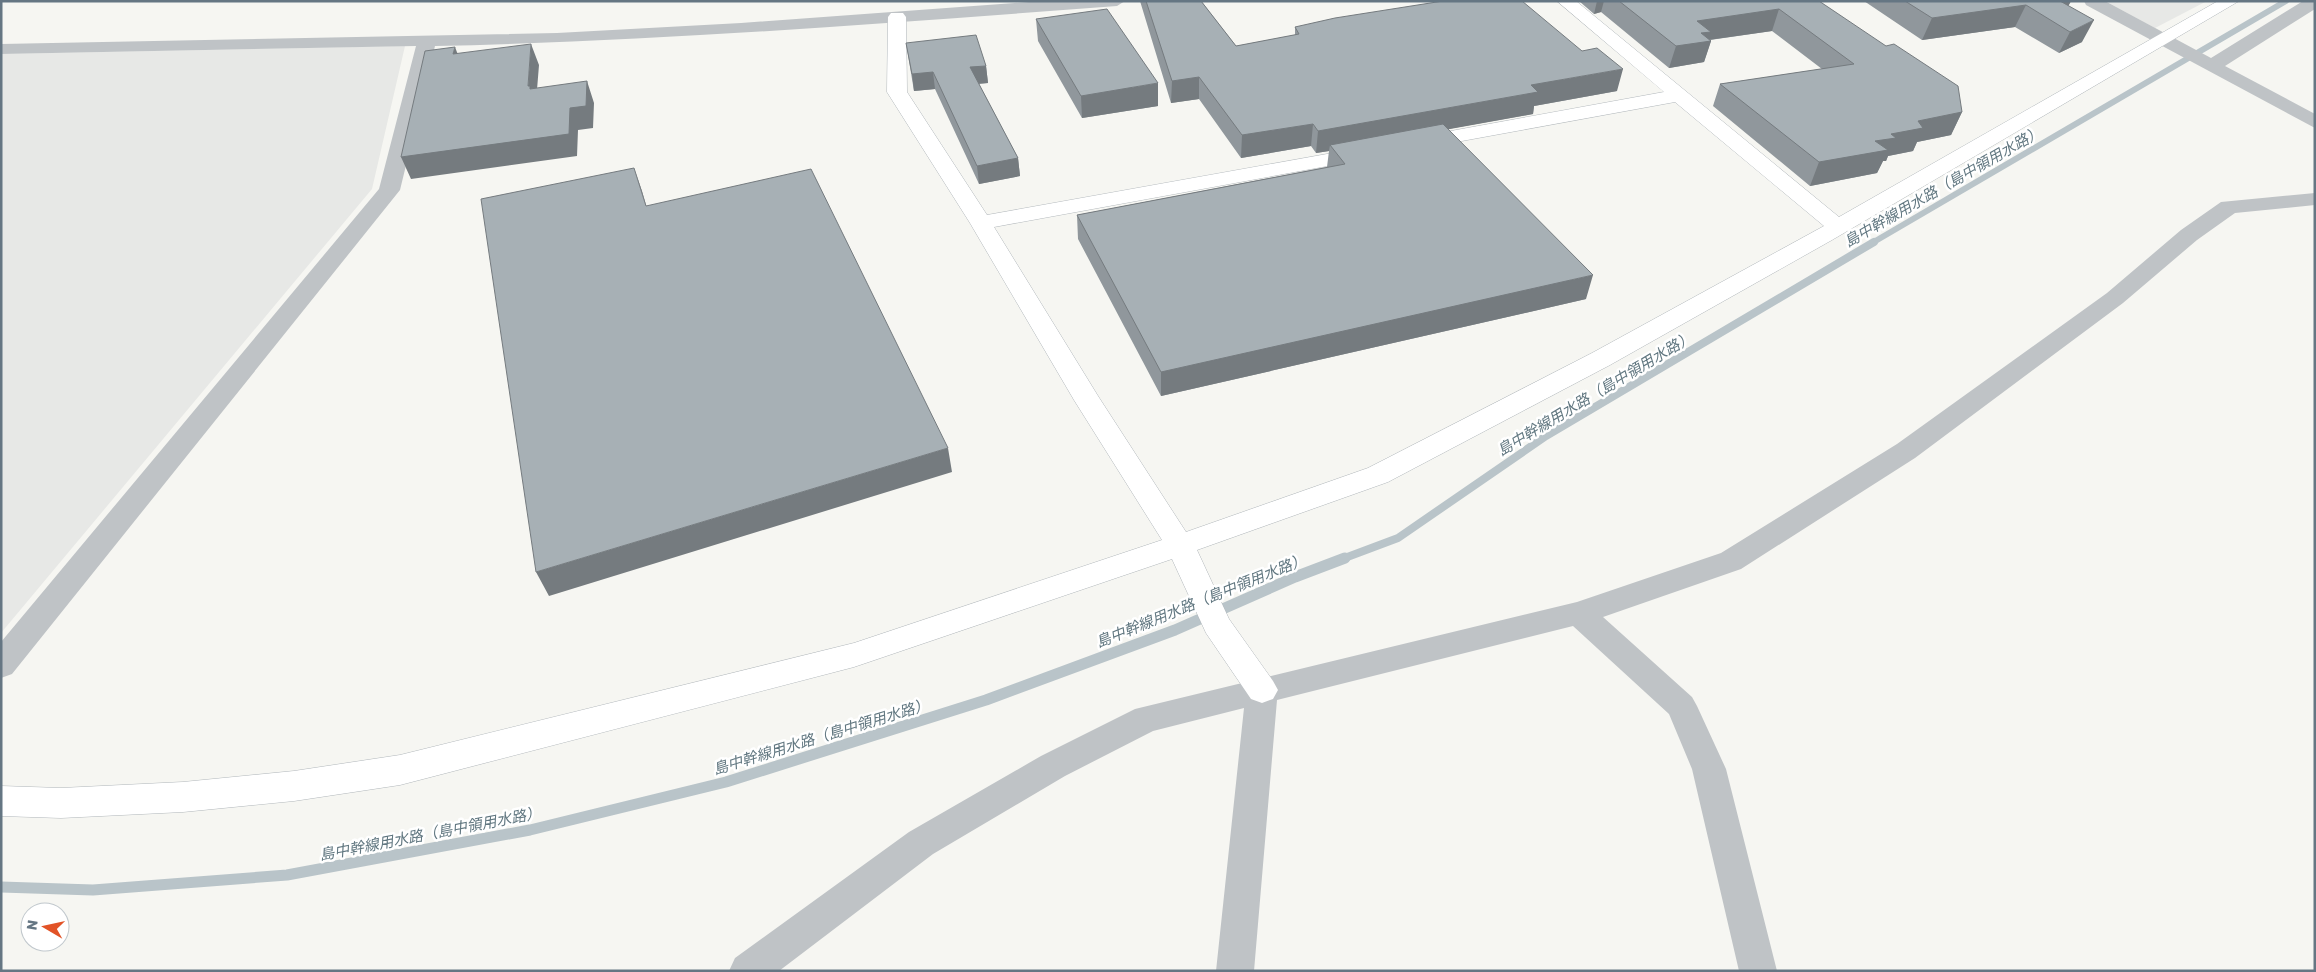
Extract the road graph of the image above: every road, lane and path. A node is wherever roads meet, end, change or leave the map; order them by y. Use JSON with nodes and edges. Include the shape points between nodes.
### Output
{"nodes":[{"id":1,"x":1117,"y":1,"type":"edge"},
{"id":2,"x":1565,"y":1,"type":"edge"},
{"id":3,"x":2092,"y":1,"type":"edge"},
{"id":4,"x":2231,"y":1,"type":"edge"},
{"id":5,"x":2315,"y":1,"type":"edge"},
{"id":6,"x":898,"y":9,"type":"edge"},
{"id":7,"x":2163,"y":39,"type":"junction"},
{"id":8,"x":427,"y":40,"type":"junction"},
{"id":9,"x":1,"y":49,"type":"edge"},
{"id":10,"x":2213,"y":65,"type":"junction"},
{"id":11,"x":1679,"y":95,"type":"junction"},
{"id":12,"x":2315,"y":122,"type":"edge"},
{"id":13,"x":2315,"y":199,"type":"edge"},
{"id":14,"x":981,"y":223,"type":"junction"},
{"id":15,"x":1838,"y":227,"type":"junction"},
{"id":16,"x":1180,"y":545,"type":"junction"},
{"id":17,"x":1579,"y":613,"type":"junction"},
{"id":18,"x":1,"y":665,"type":"edge"},
{"id":19,"x":1262,"y":690,"type":"junction"},
{"id":20,"x":1,"y":801,"type":"edge"},
{"id":21,"x":748,"y":971,"type":"edge"},
{"id":22,"x":1235,"y":971,"type":"edge"},
{"id":23,"x":1758,"y":971,"type":"edge"}],
"edges":[{"from":1,"to":6,"type":"street"},
{"from":2,"to":11,"type":"street"},
{"from":3,"to":7,"type":"street"},
{"from":4,"to":7,"type":"street"},
{"from":5,"to":10,"type":"street"},
{"from":6,"to":8,"type":"street","via":[[557,38]]},
{"from":6,"to":14,"type":"street","via":[[897,92]]},
{"from":7,"to":10,"type":"street"},
{"from":7,"to":15,"type":"street"},
{"from":8,"to":9,"type":"street"},
{"from":8,"to":18,"type":"street","via":[[389,190]]},
{"from":10,"to":12,"type":"street"},
{"from":11,"to":14,"type":"street"},
{"from":11,"to":15,"type":"street"},
{"from":13,"to":17,"type":"street","via":[[2229,207],[2189,235],[2115,298],[1906,451],[1731,561]]},
{"from":14,"to":16,"type":"street","via":[[1087,400]]},
{"from":15,"to":16,"type":"street","via":[[1601,359],[1378,475]]},
{"from":16,"to":19,"type":"street","via":[[1217,625]]},
{"from":16,"to":20,"type":"street","via":[[854,655],[400,770],[294,786],[183,797],[61,803]]},
{"from":17,"to":19,"type":"street"},
{"from":17,"to":23,"type":"street","via":[[1681,706],[1709,769]]},
{"from":19,"to":21,"type":"street","via":[[1146,719],[1053,766],[921,842]]},
{"from":19,"to":22,"type":"street"}]}
